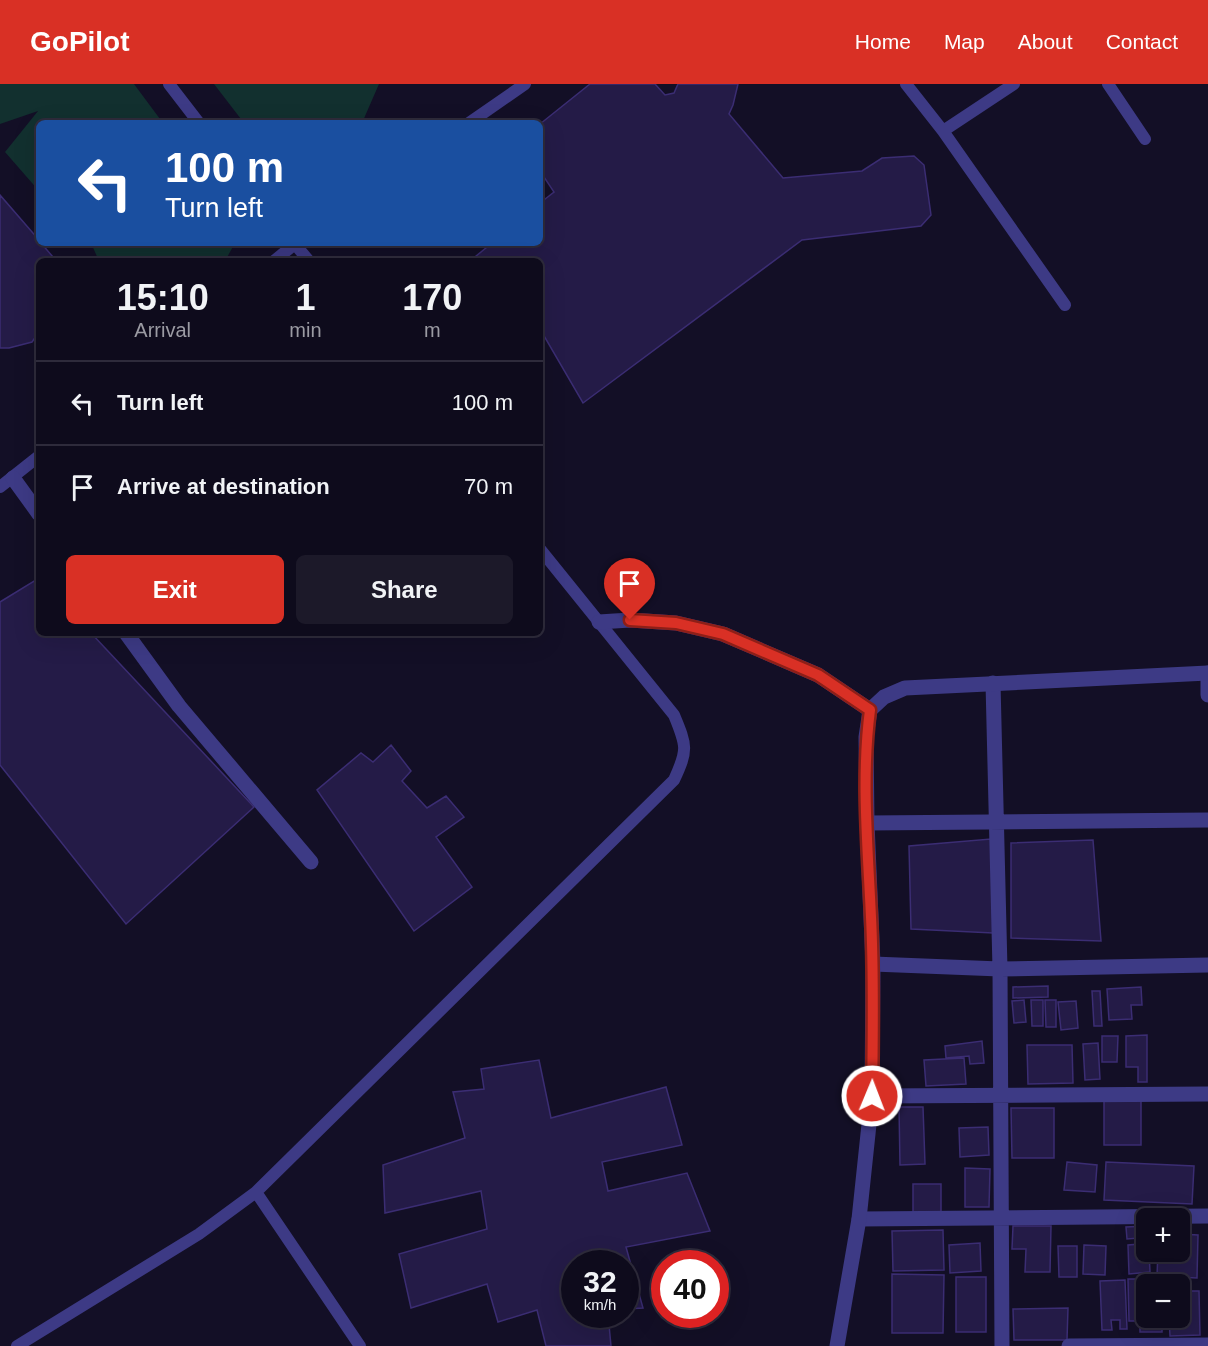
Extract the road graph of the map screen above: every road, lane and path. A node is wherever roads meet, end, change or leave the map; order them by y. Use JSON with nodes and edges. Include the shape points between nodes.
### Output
{"nodes":[{"id":1,"x":169,"y":84,"type":"edge"},
{"id":2,"x":525,"y":84,"type":"edge"},
{"id":3,"x":906,"y":84,"type":"edge"},
{"id":4,"x":1014,"y":84,"type":"edge"},
{"id":5,"x":1108,"y":84,"type":"edge"},
{"id":6,"x":198,"y":120,"type":"edge"},
{"id":7,"x":473,"y":120,"type":"edge"},
{"id":8,"x":943,"y":131,"type":"junction"},
{"id":9,"x":1145,"y":139,"type":"dead end"},
{"id":10,"x":292,"y":246,"type":"edge"},
{"id":11,"x":297,"y":246,"type":"edge"},
{"id":12,"x":278,"y":258,"type":"edge"},
{"id":13,"x":307,"y":258,"type":"edge"},
{"id":14,"x":1065,"y":306,"type":"dead end"},
{"id":15,"x":36,"y":459,"type":"edge"},
{"id":16,"x":13,"y":478,"type":"junction"},
{"id":17,"x":0,"y":487,"type":"edge"},
{"id":18,"x":36,"y":509,"type":"edge"},
{"id":19,"x":543,"y":553,"type":"edge"},
{"id":20,"x":599,"y":622,"type":"junction"},
{"id":21,"x":128,"y":636,"type":"edge"},
{"id":22,"x":1208,"y":673,"type":"edge"},
{"id":23,"x":993,"y":683,"type":"junction"},
{"id":24,"x":1208,"y":694,"type":"edge"},
{"id":25,"x":870,"y":710,"type":"junction"},
{"id":26,"x":1208,"y":820,"type":"edge"},
{"id":27,"x":997,"y":822,"type":"junction"},
{"id":28,"x":867,"y":823,"type":"junction"},
{"id":29,"x":311,"y":862,"type":"dead end"},
{"id":30,"x":873,"y":964,"type":"junction"},
{"id":31,"x":1208,"y":966,"type":"edge"},
{"id":32,"x":1000,"y":969,"type":"junction"},
{"id":33,"x":1208,"y":1094,"type":"edge"},
{"id":34,"x":872,"y":1096,"type":"junction"},
{"id":35,"x":1001,"y":1096,"type":"junction"},
{"id":36,"x":256,"y":1192,"type":"junction"},
{"id":37,"x":1208,"y":1216,"type":"edge"},
{"id":38,"x":1002,"y":1218,"type":"junction"},
{"id":39,"x":859,"y":1219,"type":"junction"},
{"id":40,"x":1208,"y":1345,"type":"edge"},
{"id":41,"x":17,"y":1346,"type":"edge"},
{"id":42,"x":360,"y":1346,"type":"edge"},
{"id":43,"x":837,"y":1346,"type":"edge"},
{"id":44,"x":1002,"y":1346,"type":"edge"},
{"id":45,"x":1069,"y":1346,"type":"edge"}],
"edges":[{"from":1,"to":6,"type":"lane"},
{"from":2,"to":7,"type":"lane"},
{"from":3,"to":8,"type":"lane"},
{"from":4,"to":8,"type":"lane"},
{"from":5,"to":9,"type":"lane"},
{"from":8,"to":14,"type":"lane"},
{"from":10,"to":12,"type":"lane"},
{"from":11,"to":13,"type":"lane"},
{"from":15,"to":16,"type":"lane"},
{"from":16,"to":17,"type":"lane"},
{"from":16,"to":18,"type":"street"},
{"from":19,"to":20,"type":"lane"},
{"from":20,"to":25,"type":"street","via":[[676,623],[723,634],[818,675]]},
{"from":20,"to":36,"type":"lane","via":[[674,715],[684,738],[684,758],[674,780]]},
{"from":21,"to":29,"type":"street","via":[[179,706]]},
{"from":22,"to":23,"type":"street"},
{"from":22,"to":24,"type":"street"},
{"from":23,"to":25,"type":"street","via":[[905,688],[884,696]]},
{"from":23,"to":27,"type":"street"},
{"from":25,"to":28,"type":"street","via":[[866,737]]},
{"from":26,"to":27,"type":"street"},
{"from":27,"to":28,"type":"street"},
{"from":27,"to":32,"type":"street"},
{"from":28,"to":30,"type":"street"},
{"from":30,"to":32,"type":"street"},
{"from":30,"to":34,"type":"street"},
{"from":31,"to":32,"type":"street"},
{"from":32,"to":35,"type":"street"},
{"from":33,"to":35,"type":"street"},
{"from":34,"to":35,"type":"street"},
{"from":34,"to":39,"type":"street"},
{"from":35,"to":38,"type":"street"},
{"from":36,"to":41,"type":"lane","via":[[199,1234]]},
{"from":36,"to":42,"type":"lane"},
{"from":37,"to":38,"type":"street"},
{"from":38,"to":39,"type":"street"},
{"from":38,"to":44,"type":"street"},
{"from":39,"to":43,"type":"street"},
{"from":40,"to":45,"type":"street"}]}
